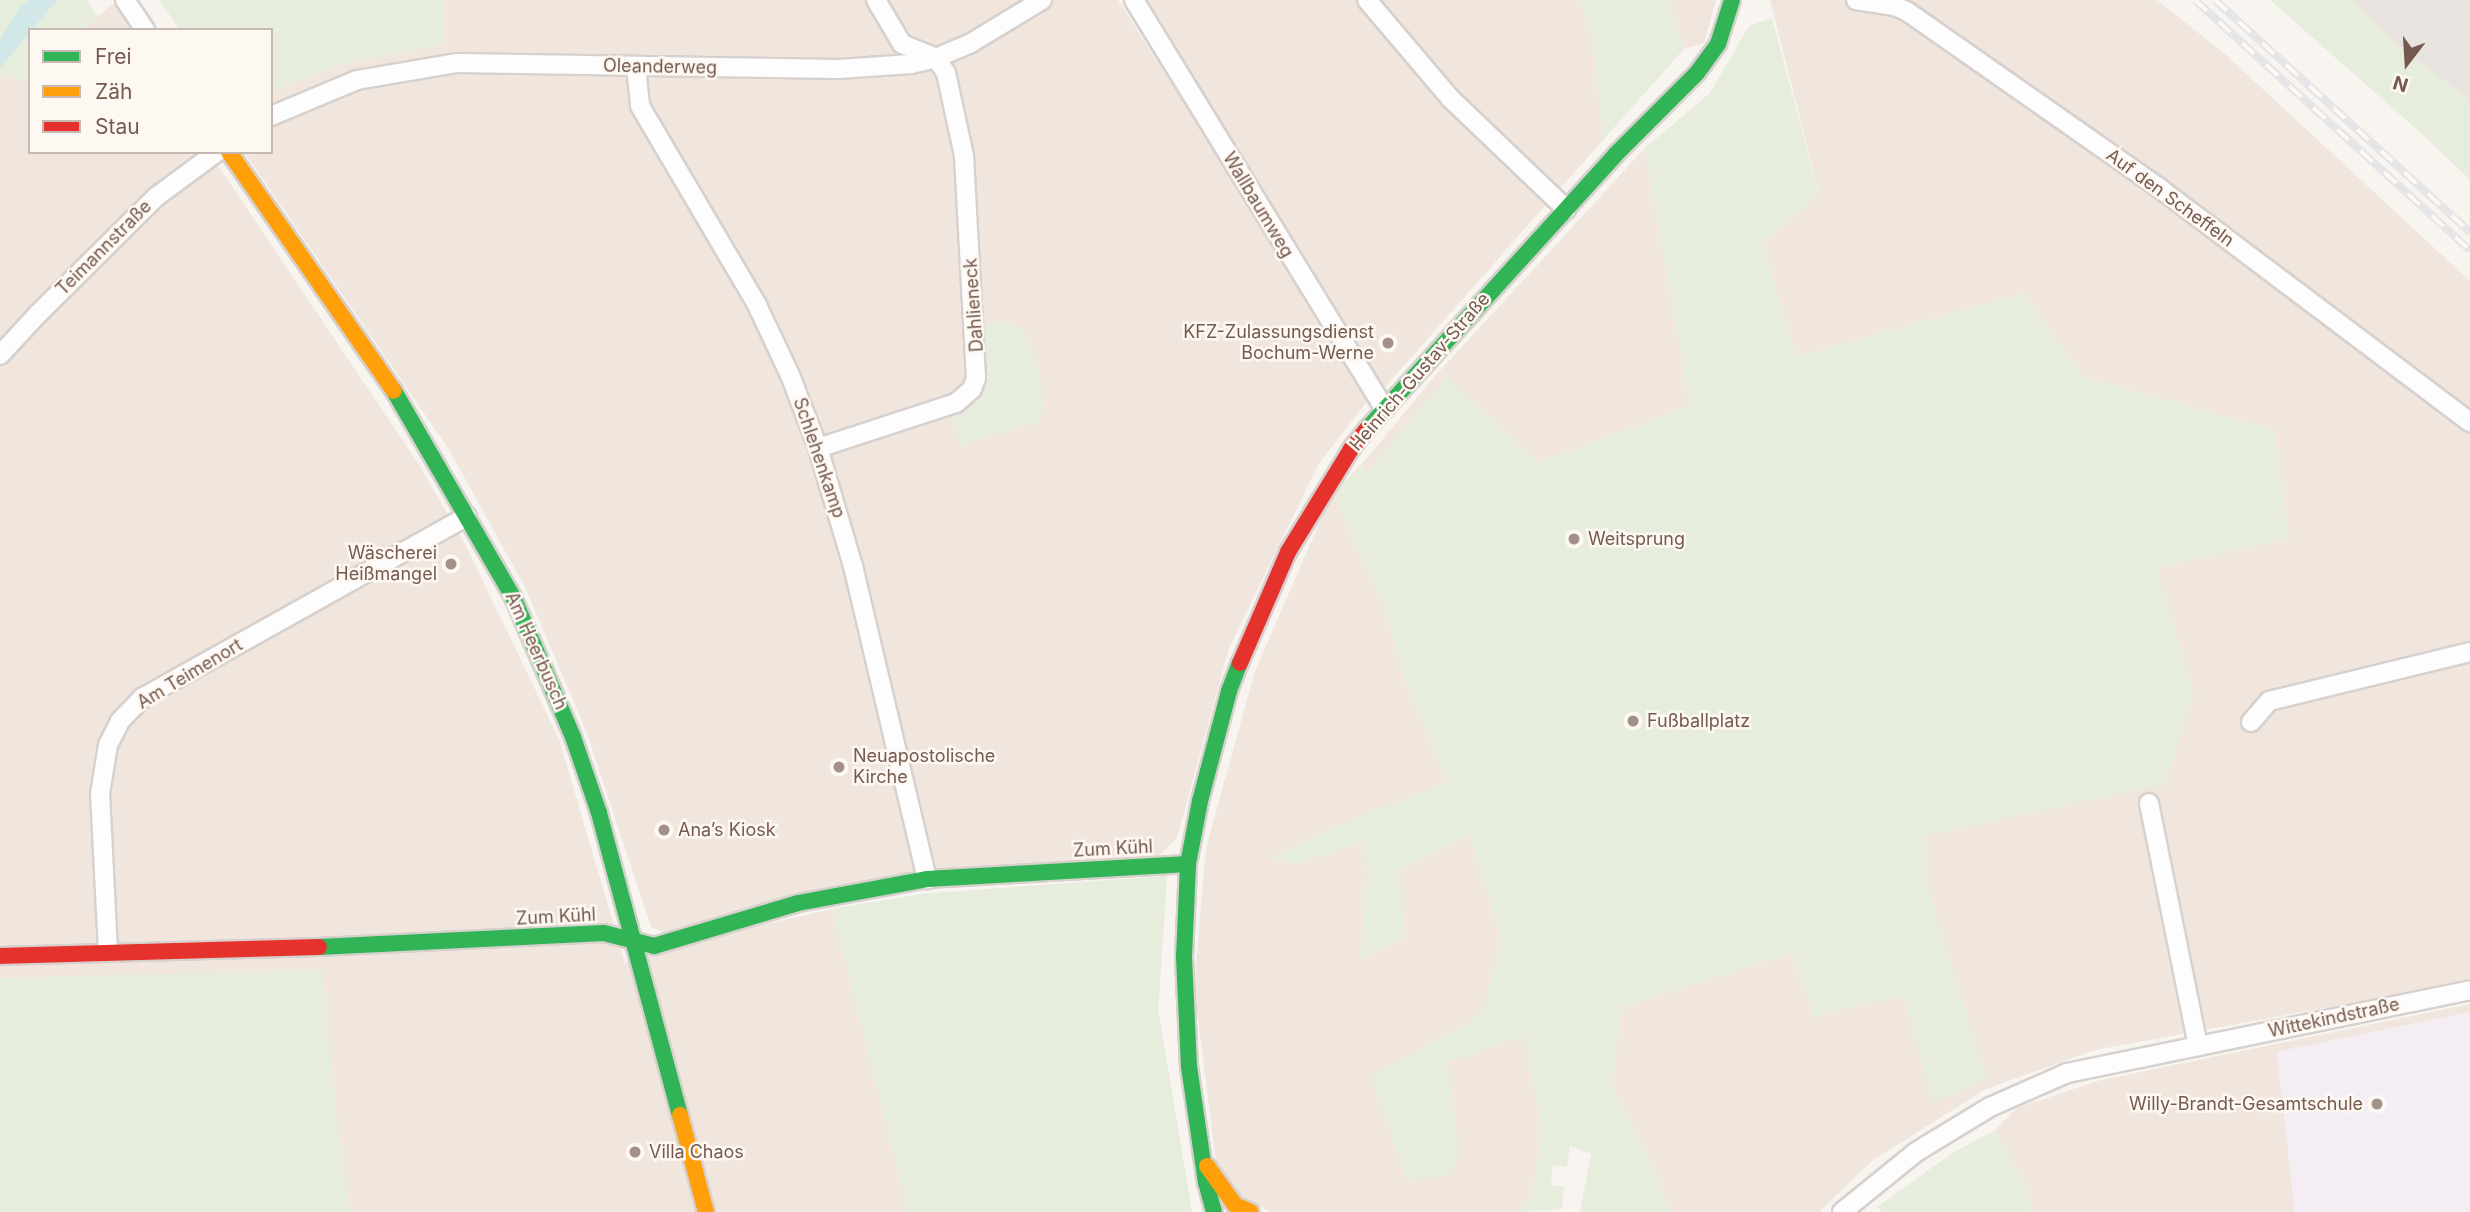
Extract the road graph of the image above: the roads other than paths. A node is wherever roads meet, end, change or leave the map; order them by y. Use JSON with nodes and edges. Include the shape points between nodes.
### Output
{"nodes":[{"id":1,"x":125,"y":0,"type":"edge"},
{"id":2,"x":876,"y":0,"type":"edge"},
{"id":3,"x":1042,"y":0,"type":"edge"},
{"id":4,"x":1134,"y":0,"type":"edge"},
{"id":5,"x":1367,"y":0,"type":"edge"},
{"id":6,"x":1732,"y":0,"type":"edge"},
{"id":7,"x":1856,"y":0,"type":"edge"},
{"id":8,"x":144,"y":28,"type":"edge"},
{"id":9,"x":936,"y":58,"type":"junction"},
{"id":10,"x":636,"y":67,"type":"junction"},
{"id":11,"x":273,"y":115,"type":"edge"},
{"id":12,"x":214,"y":154,"type":"edge"},
{"id":13,"x":230,"y":154,"type":"edge"},
{"id":14,"x":1566,"y":209,"type":"junction"},
{"id":15,"x":0,"y":355,"type":"edge"},
{"id":16,"x":1384,"y":408,"type":"junction"},
{"id":17,"x":2470,"y":422,"type":"edge"},
{"id":18,"x":818,"y":448,"type":"junction"},
{"id":19,"x":467,"y":516,"type":"junction"},
{"id":20,"x":2470,"y":652,"type":"edge"},
{"id":21,"x":2251,"y":722,"type":"dead end"},
{"id":22,"x":2149,"y":803,"type":"dead end"},
{"id":23,"x":1188,"y":864,"type":"junction"},
{"id":24,"x":927,"y":879,"type":"junction"},
{"id":25,"x":634,"y":940,"type":"junction"},
{"id":26,"x":108,"y":951,"type":"junction"},
{"id":27,"x":0,"y":956,"type":"edge"},
{"id":28,"x":2470,"y":990,"type":"edge"},
{"id":29,"x":2198,"y":1046,"type":"junction"},
{"id":30,"x":1202,"y":1158,"type":"junction"},
{"id":31,"x":706,"y":1212,"type":"edge"},
{"id":32,"x":1214,"y":1212,"type":"edge"},
{"id":33,"x":1251,"y":1212,"type":"edge"},
{"id":34,"x":1842,"y":1212,"type":"edge"}],
"edges":[{"from":1,"to":8,"type":"street"},
{"from":2,"to":9,"type":"street","via":[[902,44]]},
{"from":3,"to":9,"type":"street","name":"Oleanderweg","via":[[971,43]]},
{"from":4,"to":16,"type":"street","name":"Wallbaumweg"},
{"from":5,"to":14,"type":"street","via":[[1450,98]]},
{"from":6,"to":14,"type":"street","name":"Heinrich-Gustav-Straße","via":[[1718,44],[1697,73]]},
{"from":7,"to":17,"type":"street","name":"Auf den Scheffeln","via":[[1908,12],[2162,190]]},
{"from":9,"to":10,"type":"street","name":"Oleanderweg","via":[[880,68]]},
{"from":9,"to":18,"type":"street","name":"Dahlieneck","via":[[946,73],[964,156],[976,378],[972,389],[956,403]]},
{"from":10,"to":11,"type":"street","name":"Oleanderweg","via":[[457,63],[419,68],[357,80]]},
{"from":10,"to":18,"type":"street","name":"Schlehenkamp","via":[[640,106],[757,305]]},
{"from":12,"to":15,"type":"street","name":"Teimannstraße","via":[[156,197]]},
{"from":13,"to":19,"type":"street","name":"Am Heerbusch","via":[[403,404]]},
{"from":14,"to":16,"type":"street","name":"Heinrich-Gustav-Straße"},
{"from":16,"to":23,"type":"street","name":"Heinrich-Gustav-Straße","via":[[1324,491],[1288,552],[1256,621],[1229,691]]},
{"from":18,"to":24,"type":"street","name":"Schlehenkamp","via":[[853,566]]},
{"from":19,"to":25,"type":"street","name":"Am Heerbusch","via":[[513,597],[573,737]]},
{"from":19,"to":26,"type":"street","name":"Am Teimenort","via":[[142,698],[120,721],[108,744],[100,794]]},
{"from":20,"to":21,"type":"street","via":[[2269,701]]},
{"from":22,"to":29,"type":"street"},
{"from":23,"to":24,"type":"street","name":"Zum Kühl"},
{"from":23,"to":30,"type":"street","name":"Heinrich-Gustav-Straße","via":[[1185,1003]]},
{"from":24,"to":25,"type":"street","name":"Zum Kühl","via":[[798,903],[654,946]]},
{"from":25,"to":26,"type":"street","name":"Zum Kühl","via":[[604,933],[333,947]]},
{"from":25,"to":31,"type":"street","name":"Am Heerbusch"},
{"from":26,"to":27,"type":"street","name":"Zum Kühl"},
{"from":28,"to":29,"type":"street","name":"Wittekindstraße"},
{"from":29,"to":34,"type":"street","name":"Wittekindstraße","via":[[2067,1073],[1990,1107],[1916,1152]]},
{"from":30,"to":32,"type":"street","name":"Heinrich-Gustav-Straße"},
{"from":30,"to":33,"type":"street","via":[[1235,1205]]}]}
